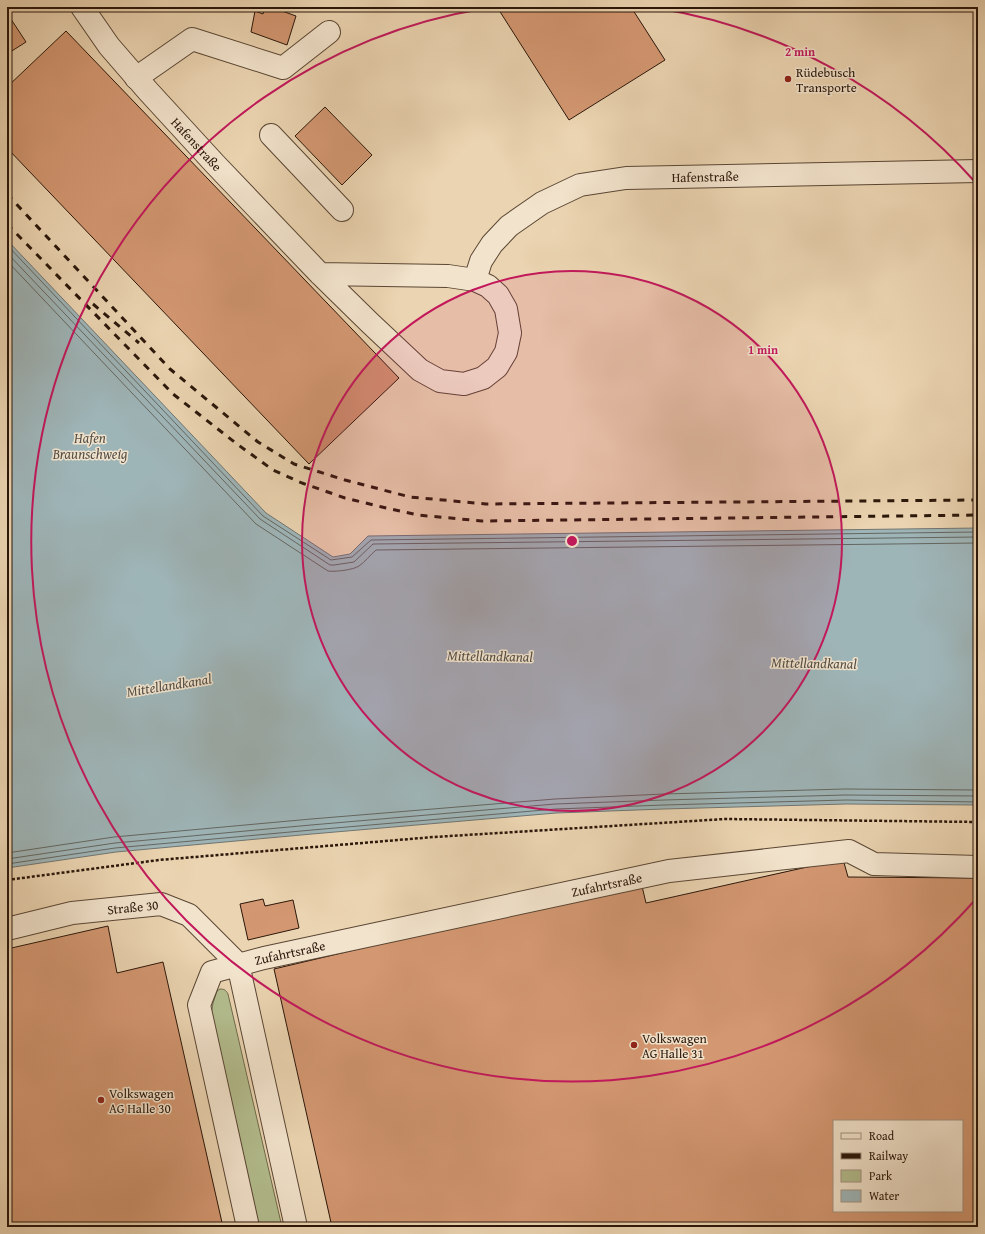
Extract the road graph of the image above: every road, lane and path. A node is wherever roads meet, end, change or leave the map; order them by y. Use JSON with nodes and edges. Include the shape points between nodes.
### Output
{"nodes":[{"id":1,"x":82,"y":7,"type":"edge"},
{"id":2,"x":329,"y":32,"type":"dead end"},
{"id":3,"x":136,"y":78,"type":"junction"},
{"id":4,"x":271,"y":135,"type":"dead end"},
{"id":5,"x":978,"y":171,"type":"edge"},
{"id":6,"x":342,"y":210,"type":"dead end"},
{"id":7,"x":320,"y":274,"type":"junction"},
{"id":8,"x":475,"y":280,"type":"junction"},
{"id":9,"x":978,"y":822,"type":"edge"},
{"id":10,"x":978,"y":867,"type":"edge"},
{"id":11,"x":7,"y":880,"type":"edge"},
{"id":12,"x":7,"y":929,"type":"edge"},
{"id":13,"x":238,"y":964,"type":"junction"},
{"id":14,"x":248,"y":1227,"type":"edge"},
{"id":15,"x":296,"y":1227,"type":"edge"}],
"edges":[{"from":1,"to":3,"type":"street","name":"Hafenstraße","via":[[109,46]]},
{"from":2,"to":3,"type":"street","via":[[283,68],[192,39]]},
{"from":3,"to":7,"type":"street","name":"Hafenstraße"},
{"from":4,"to":6,"type":"street"},
{"from":5,"to":8,"type":"street","name":"Hafenstraße","via":[[626,178],[580,185],[542,204],[509,226],[492,244]]},
{"from":7,"to":8,"type":"street","name":"Hafenstraße","via":[[448,276]]},
{"from":7,"to":8,"type":"street","name":"Hafenstraße","via":[[420,370],[440,381],[464,384],[483,378],[497,367],[506,352],[510,333],[506,310],[498,295],[488,286]]},
{"from":9,"to":11,"type":"path","via":[[725,819],[434,837],[175,859]]},
{"from":10,"to":13,"type":"street","name":"Zufahrtsraße","via":[[874,864],[849,851],[669,871]]},
{"from":12,"to":13,"type":"street","name":"Straße 30","via":[[72,913],[161,904],[189,915]]},
{"from":13,"to":14,"type":"street","name":"Zufahrtsraße","via":[[212,972],[199,1005]]},
{"from":13,"to":15,"type":"street"}]}
